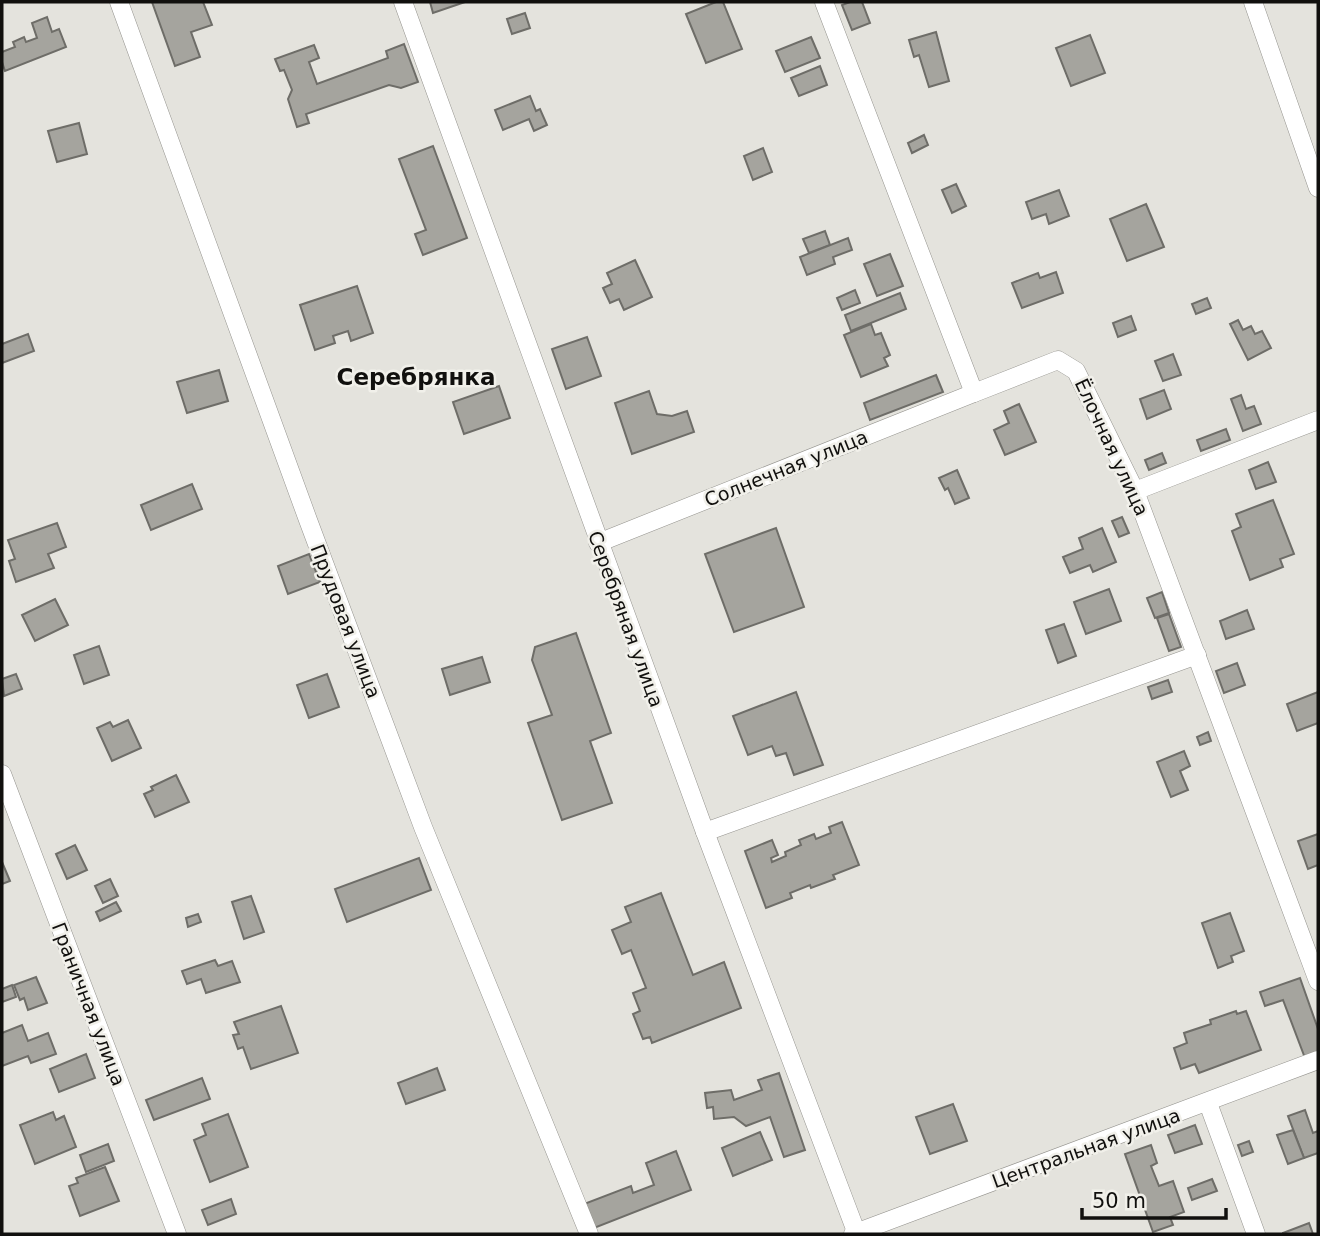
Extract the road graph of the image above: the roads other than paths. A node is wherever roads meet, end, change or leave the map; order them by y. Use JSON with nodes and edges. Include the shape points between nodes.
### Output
{"nodes":[{"id":1,"x":119,"y":2,"type":"edge"},
{"id":2,"x":403,"y":2,"type":"edge"},
{"id":3,"x":824,"y":2,"type":"edge"},
{"id":4,"x":1253,"y":2,"type":"edge"},
{"id":5,"x":1318,"y":188,"type":"edge"},
{"id":6,"x":974,"y":393,"type":"junction"},
{"id":7,"x":1318,"y":420,"type":"edge"},
{"id":8,"x":1135,"y":491,"type":"junction"},
{"id":9,"x":598,"y":543,"type":"junction"},
{"id":10,"x":1197,"y":655,"type":"junction"},
{"id":11,"x":2,"y":774,"type":"edge"},
{"id":12,"x":705,"y":832,"type":"junction"},
{"id":13,"x":1318,"y":981,"type":"edge"},
{"id":14,"x":1318,"y":1060,"type":"edge"},
{"id":15,"x":1208,"y":1102,"type":"junction"},
{"id":16,"x":177,"y":1234,"type":"edge"},
{"id":17,"x":589,"y":1234,"type":"edge"},
{"id":18,"x":856,"y":1234,"type":"edge"},
{"id":19,"x":1256,"y":1234,"type":"edge"}],
"edges":[{"from":1,"to":17,"type":"street","name":"Прудовая улица","via":[[418,814]]},
{"from":2,"to":9,"type":"street","name":"Серебряная улица"},
{"from":3,"to":6,"type":"street"},
{"from":4,"to":5,"type":"street"},
{"from":6,"to":8,"type":"street","name":"Ёлочная улица","via":[[1058,360],[1076,371]]},
{"from":6,"to":9,"type":"street","name":"Солнечная улица"},
{"from":7,"to":8,"type":"street"},
{"from":8,"to":10,"type":"street","name":"Ёлочная улица"},
{"from":9,"to":12,"type":"street","name":"Серебряная улица"},
{"from":10,"to":12,"type":"street"},
{"from":10,"to":13,"type":"street","name":"Ёлочная улица"},
{"from":11,"to":16,"type":"street","name":"Граничная улица"},
{"from":12,"to":18,"type":"street","name":"Серебряная улица"},
{"from":14,"to":15,"type":"street","name":"Центральная улица"},
{"from":15,"to":18,"type":"street","name":"Центральная улица"},
{"from":15,"to":19,"type":"street"}]}
